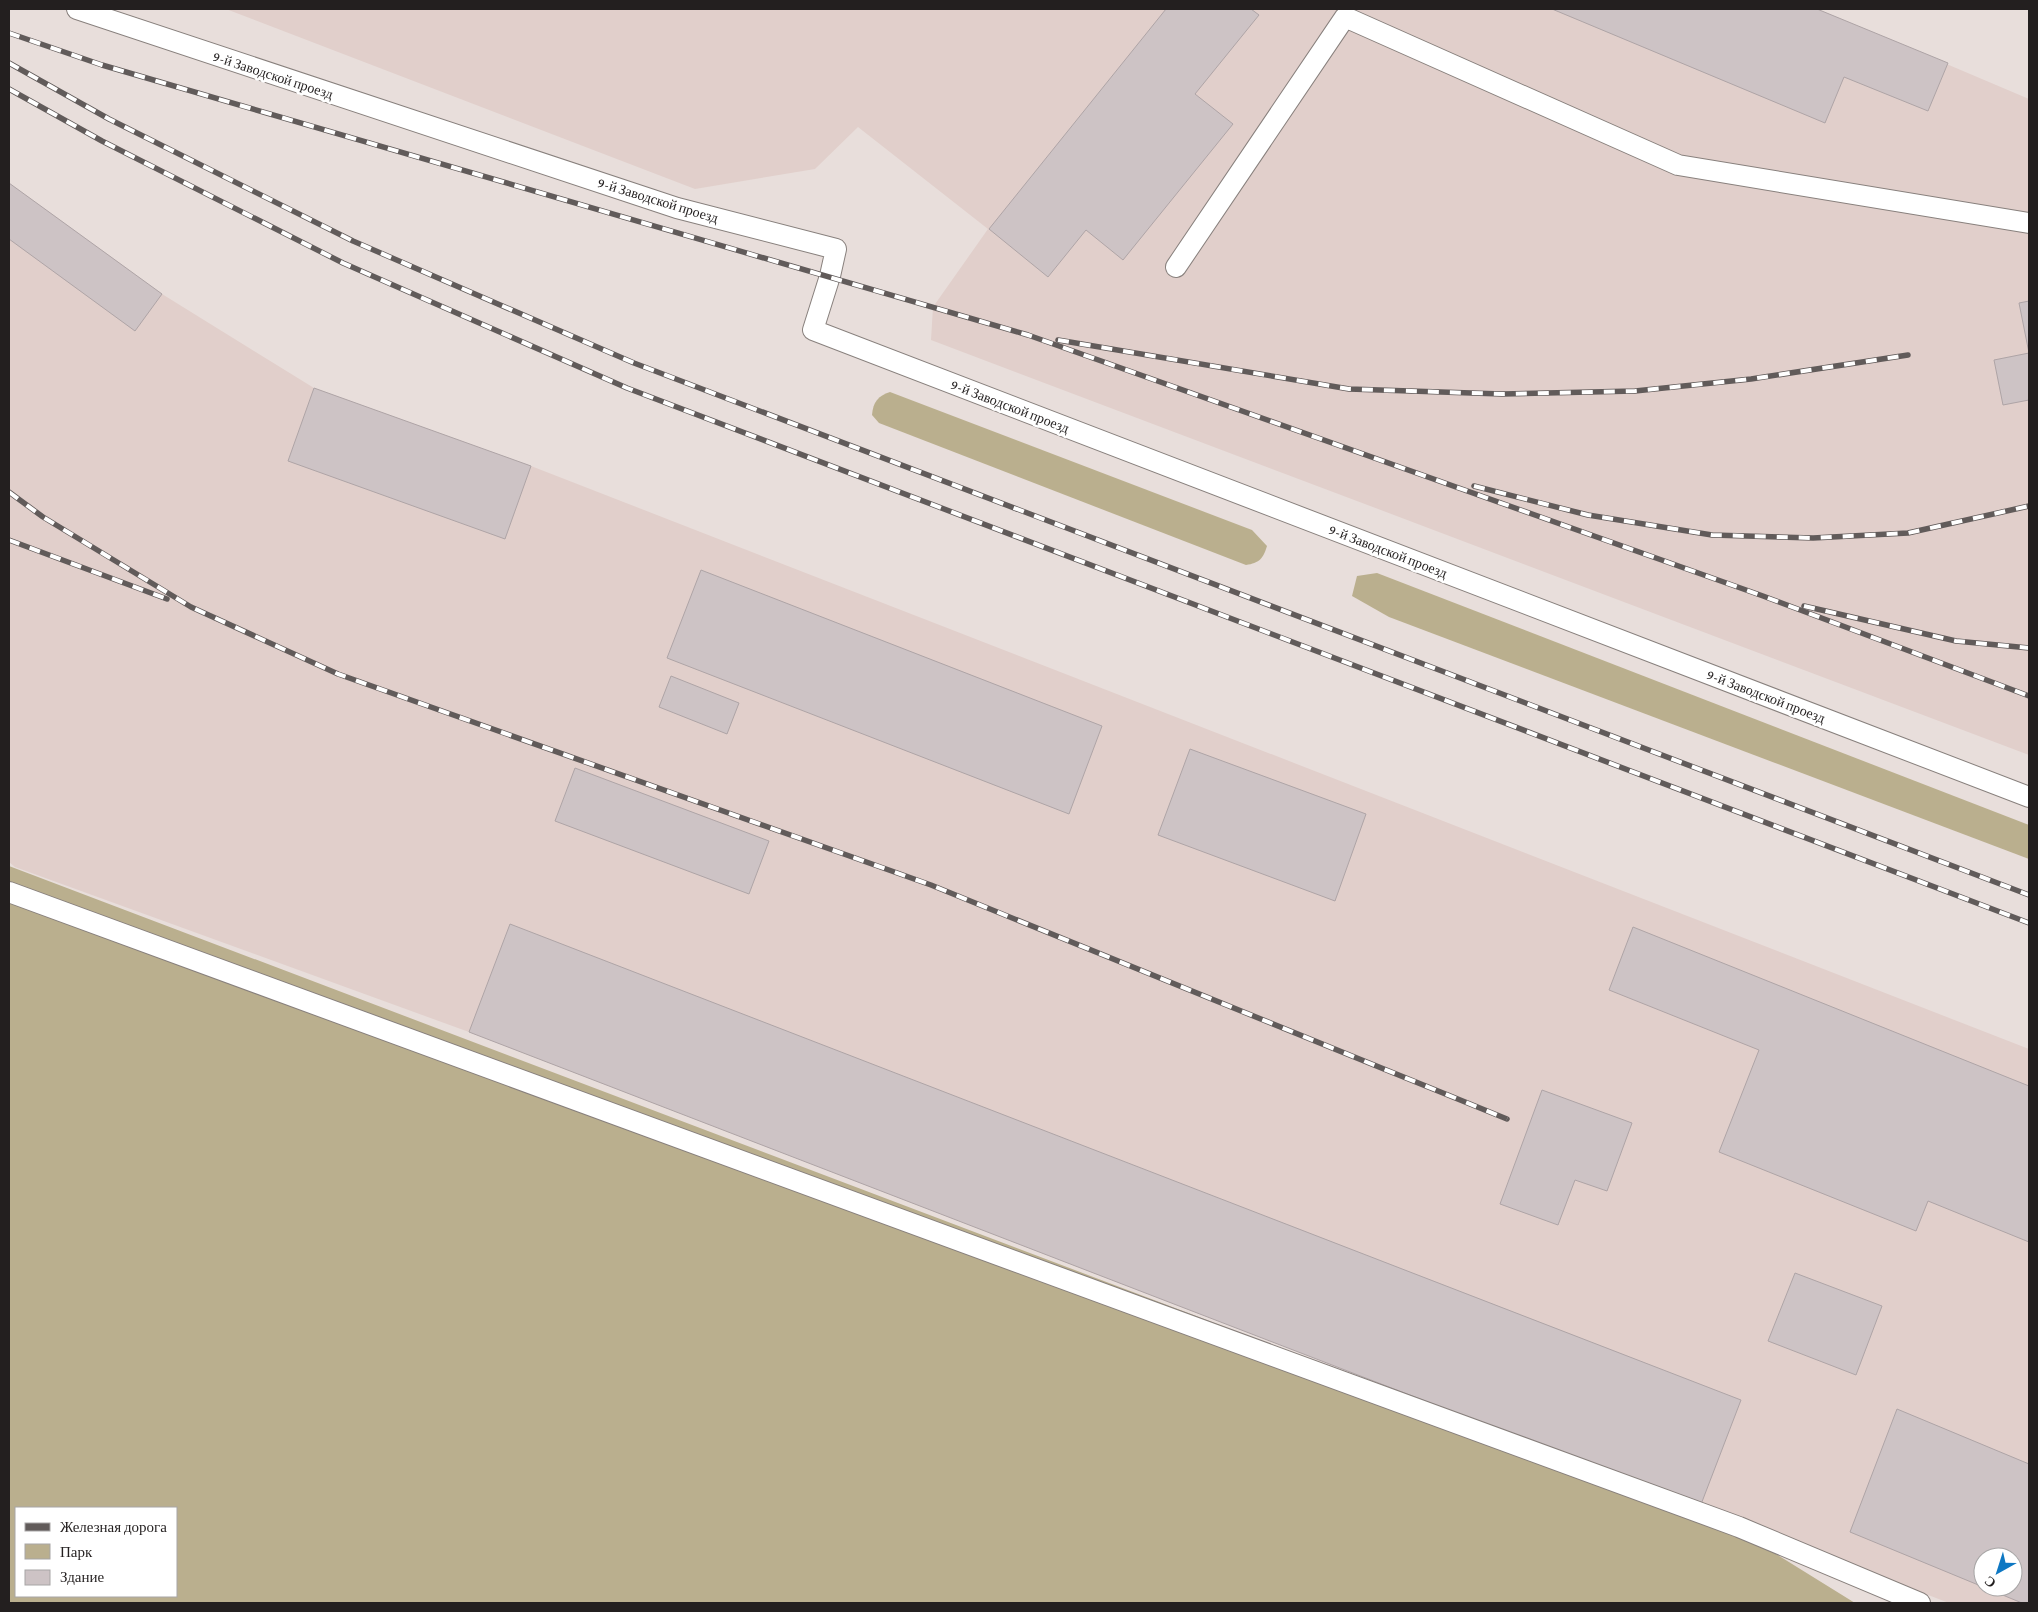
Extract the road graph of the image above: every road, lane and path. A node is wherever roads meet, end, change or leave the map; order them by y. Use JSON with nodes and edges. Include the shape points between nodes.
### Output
{"nodes":[{"id":1,"x":77,"y":9,"type":"edge"},
{"id":2,"x":2029,"y":223,"type":"edge"},
{"id":3,"x":1176,"y":267,"type":"dead end"},
{"id":4,"x":2029,"y":797,"type":"edge"},
{"id":5,"x":9,"y":892,"type":"edge"},
{"id":6,"x":1920,"y":1603,"type":"edge"}],
"edges":[{"from":1,"to":4,"type":"lane","name":"9-й Заводской проезд","via":[[677,208],[836,249],[813,330]]},
{"from":2,"to":3,"type":"lane","via":[[1678,165],[1345,17]]},
{"from":5,"to":6,"type":"lane","via":[[1730,1524]]}]}
